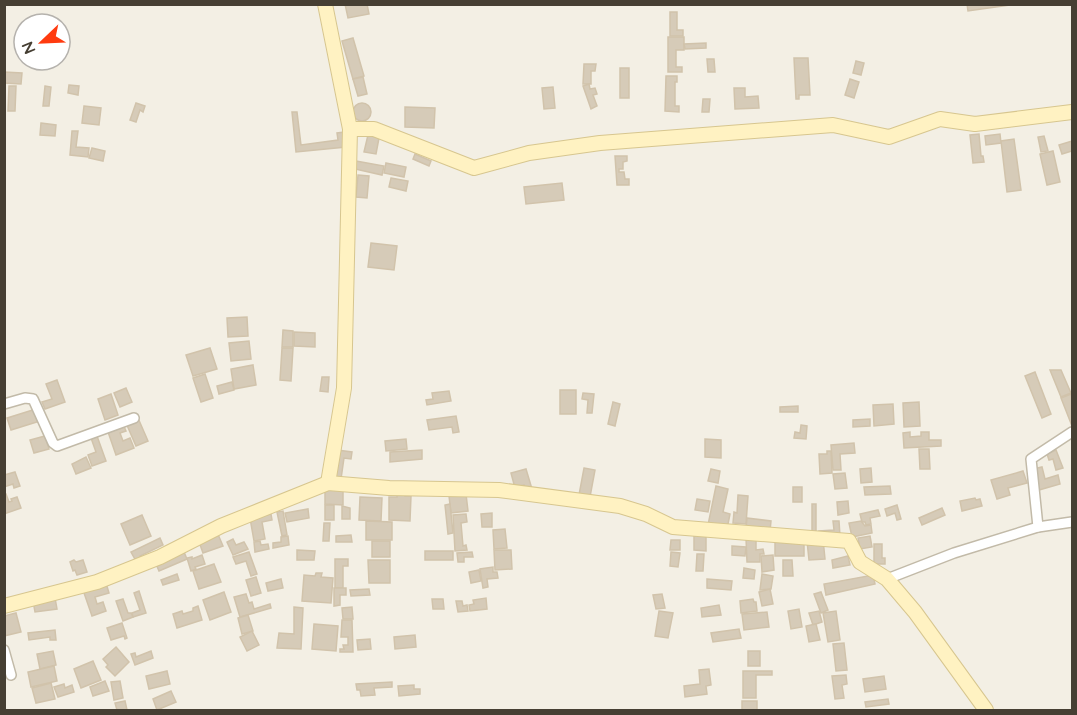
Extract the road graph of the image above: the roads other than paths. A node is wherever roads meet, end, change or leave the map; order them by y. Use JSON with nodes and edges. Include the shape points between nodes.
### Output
{"nodes":[{"id":1,"x":325,"y":4,"type":"edge"},
{"id":2,"x":1072,"y":112,"type":"edge"},
{"id":3,"x":350,"y":129,"type":"junction"},
{"id":4,"x":4,"y":404,"type":"edge"},
{"id":5,"x":134,"y":418,"type":"dead end"},
{"id":6,"x":1072,"y":432,"type":"edge"},
{"id":7,"x":328,"y":483,"type":"junction"},
{"id":8,"x":1072,"y":522,"type":"edge"},
{"id":9,"x":1038,"y":527,"type":"junction"},
{"id":10,"x":887,"y":579,"type":"junction"},
{"id":11,"x":4,"y":606,"type":"edge"},
{"id":12,"x":4,"y":650,"type":"edge"},
{"id":13,"x":11,"y":675,"type":"dead end"},
{"id":14,"x":986,"y":711,"type":"edge"}],
"edges":[{"from":1,"to":3,"type":"street"},
{"from":2,"to":3,"type":"street","via":[[975,124],[940,119],[889,137],[833,125],[600,143],[529,153],[474,168],[374,129]]},
{"from":3,"to":7,"type":"street","via":[[344,388]]},
{"from":4,"to":5,"type":"street","via":[[33,399],[52,443],[57,446]]},
{"from":6,"to":9,"type":"street","via":[[1030,459]]},
{"from":7,"to":10,"type":"street","via":[[499,490],[620,506],[673,527],[849,541],[860,562]]},
{"from":7,"to":11,"type":"street","via":[[97,582]]},
{"from":8,"to":9,"type":"street"},
{"from":9,"to":10,"type":"street"},
{"from":10,"to":14,"type":"street"},
{"from":12,"to":13,"type":"street"}]}
